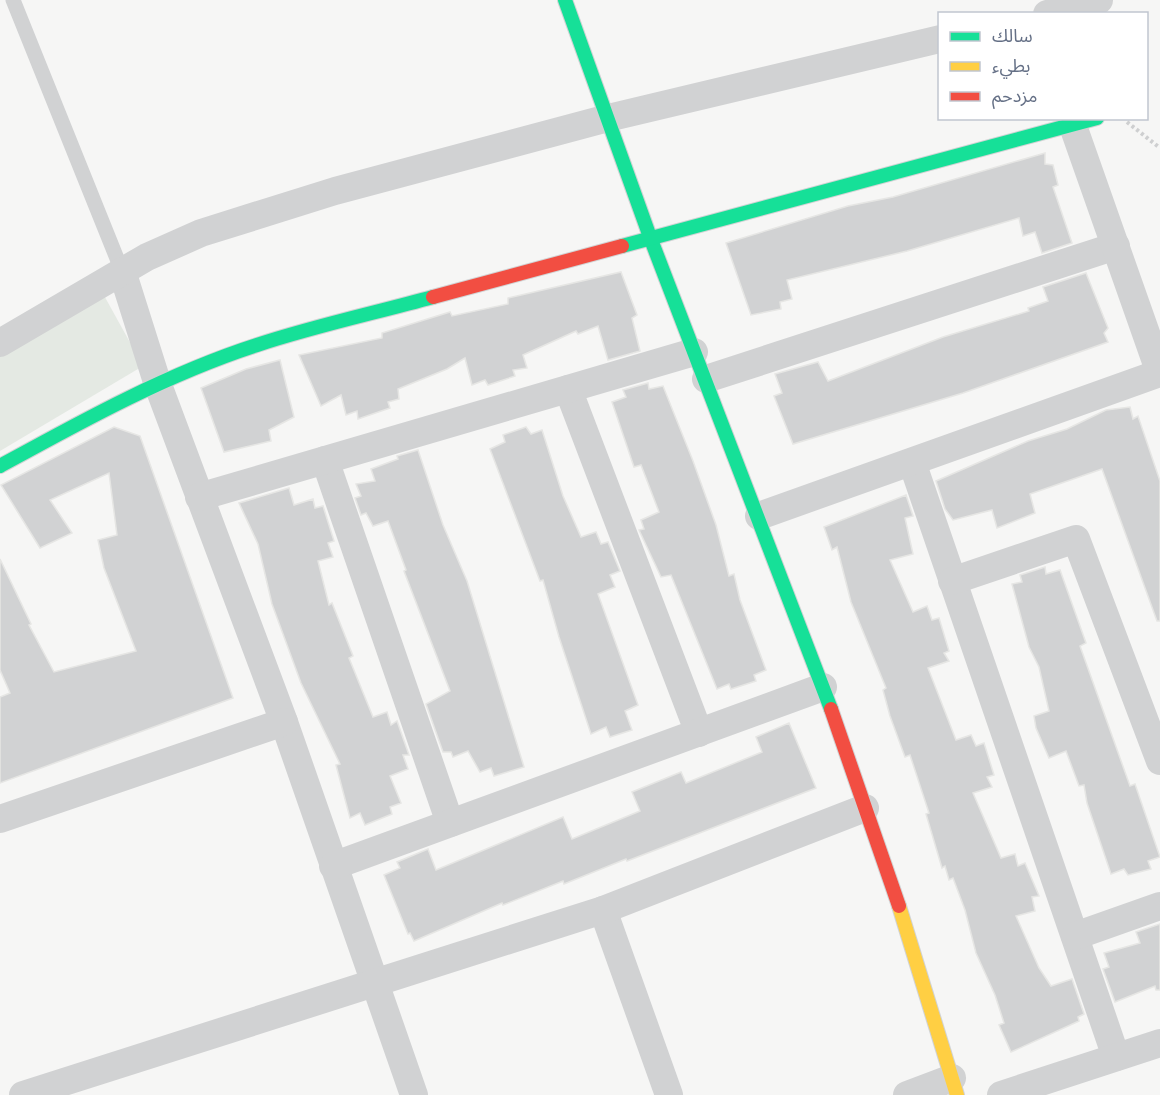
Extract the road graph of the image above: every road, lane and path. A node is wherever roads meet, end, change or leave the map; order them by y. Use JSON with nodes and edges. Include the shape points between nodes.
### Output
{"nodes":[{"id":1,"x":13,"y":0,"type":"edge"},
{"id":2,"x":565,"y":0,"type":"edge"},
{"id":3,"x":1098,"y":6,"type":"edge"},
{"id":4,"x":1060,"y":12,"type":"edge"},
{"id":5,"x":938,"y":39,"type":"edge"},
{"id":6,"x":608,"y":118,"type":"junction"},
{"id":7,"x":1125,"y":120,"type":"edge"},
{"id":8,"x":1085,"y":122,"type":"edge"},
{"id":9,"x":1160,"y":148,"type":"edge"},
{"id":10,"x":650,"y":237,"type":"junction"},
{"id":11,"x":1116,"y":246,"type":"junction"},
{"id":12,"x":122,"y":272,"type":"junction"},
{"id":13,"x":0,"y":343,"type":"edge"},
{"id":14,"x":694,"y":352,"type":"junction"},
{"id":15,"x":706,"y":379,"type":"junction"},
{"id":16,"x":158,"y":385,"type":"junction"},
{"id":17,"x":568,"y":389,"type":"junction"},
{"id":18,"x":325,"y":460,"type":"junction"},
{"id":19,"x":912,"y":462,"type":"junction"},
{"id":20,"x":0,"y":466,"type":"edge"},
{"id":21,"x":199,"y":497,"type":"junction"},
{"id":22,"x":759,"y":516,"type":"junction"},
{"id":23,"x":952,"y":581,"type":"junction"},
{"id":24,"x":823,"y":687,"type":"junction"},
{"id":25,"x":284,"y":722,"type":"junction"},
{"id":26,"x":699,"y":733,"type":"junction"},
{"id":27,"x":1160,"y":761,"type":"edge"},
{"id":28,"x":865,"y":808,"type":"junction"},
{"id":29,"x":0,"y":819,"type":"edge"},
{"id":30,"x":450,"y":823,"type":"junction"},
{"id":31,"x":333,"y":866,"type":"junction"},
{"id":32,"x":1160,"y":906,"type":"edge"},
{"id":33,"x":603,"y":910,"type":"junction"},
{"id":34,"x":1075,"y":936,"type":"junction"},
{"id":35,"x":374,"y":981,"type":"junction"},
{"id":36,"x":1160,"y":1043,"type":"edge"},
{"id":37,"x":1116,"y":1057,"type":"junction"},
{"id":38,"x":955,"y":1087,"type":"edge"},
{"id":39,"x":23,"y":1095,"type":"edge"},
{"id":40,"x":414,"y":1095,"type":"edge"},
{"id":41,"x":669,"y":1095,"type":"edge"},
{"id":42,"x":907,"y":1095,"type":"edge"},
{"id":43,"x":1001,"y":1095,"type":"edge"}],
"edges":[{"from":1,"to":12,"type":"lane"},
{"from":2,"to":6,"type":"street"},
{"from":3,"to":4,"type":"street"},
{"from":5,"to":6,"type":"street"},
{"from":6,"to":10,"type":"street"},
{"from":6,"to":12,"type":"street","via":[[335,191],[201,233]]},
{"from":7,"to":9,"type":"path"},
{"from":8,"to":10,"type":"street"},
{"from":8,"to":11,"type":"street"},
{"from":10,"to":14,"type":"street"},
{"from":10,"to":16,"type":"street","via":[[256,345]]},
{"from":11,"to":15,"type":"street"},
{"from":11,"to":19,"type":"street","via":[[1160,373]]},
{"from":12,"to":13,"type":"street"},
{"from":12,"to":16,"type":"street"},
{"from":14,"to":15,"type":"street"},
{"from":14,"to":17,"type":"street"},
{"from":15,"to":22,"type":"street"},
{"from":16,"to":20,"type":"street"},
{"from":16,"to":21,"type":"street"},
{"from":17,"to":18,"type":"street"},
{"from":17,"to":26,"type":"street"},
{"from":18,"to":21,"type":"street"},
{"from":18,"to":30,"type":"street"},
{"from":19,"to":22,"type":"street"},
{"from":19,"to":23,"type":"street"},
{"from":21,"to":25,"type":"street"},
{"from":22,"to":24,"type":"street"},
{"from":23,"to":27,"type":"street","via":[[1076,539]]},
{"from":23,"to":34,"type":"street"},
{"from":24,"to":26,"type":"street"},
{"from":24,"to":28,"type":"street"},
{"from":25,"to":29,"type":"street"},
{"from":25,"to":31,"type":"street"},
{"from":26,"to":30,"type":"street"},
{"from":28,"to":33,"type":"street"},
{"from":28,"to":38,"type":"street"},
{"from":30,"to":31,"type":"street"},
{"from":31,"to":35,"type":"street"},
{"from":32,"to":34,"type":"street"},
{"from":33,"to":35,"type":"street"},
{"from":33,"to":41,"type":"street"},
{"from":34,"to":37,"type":"street"},
{"from":35,"to":39,"type":"street"},
{"from":35,"to":40,"type":"street"},
{"from":36,"to":37,"type":"street"},
{"from":37,"to":43,"type":"street"},
{"from":38,"to":42,"type":"street"}]}
